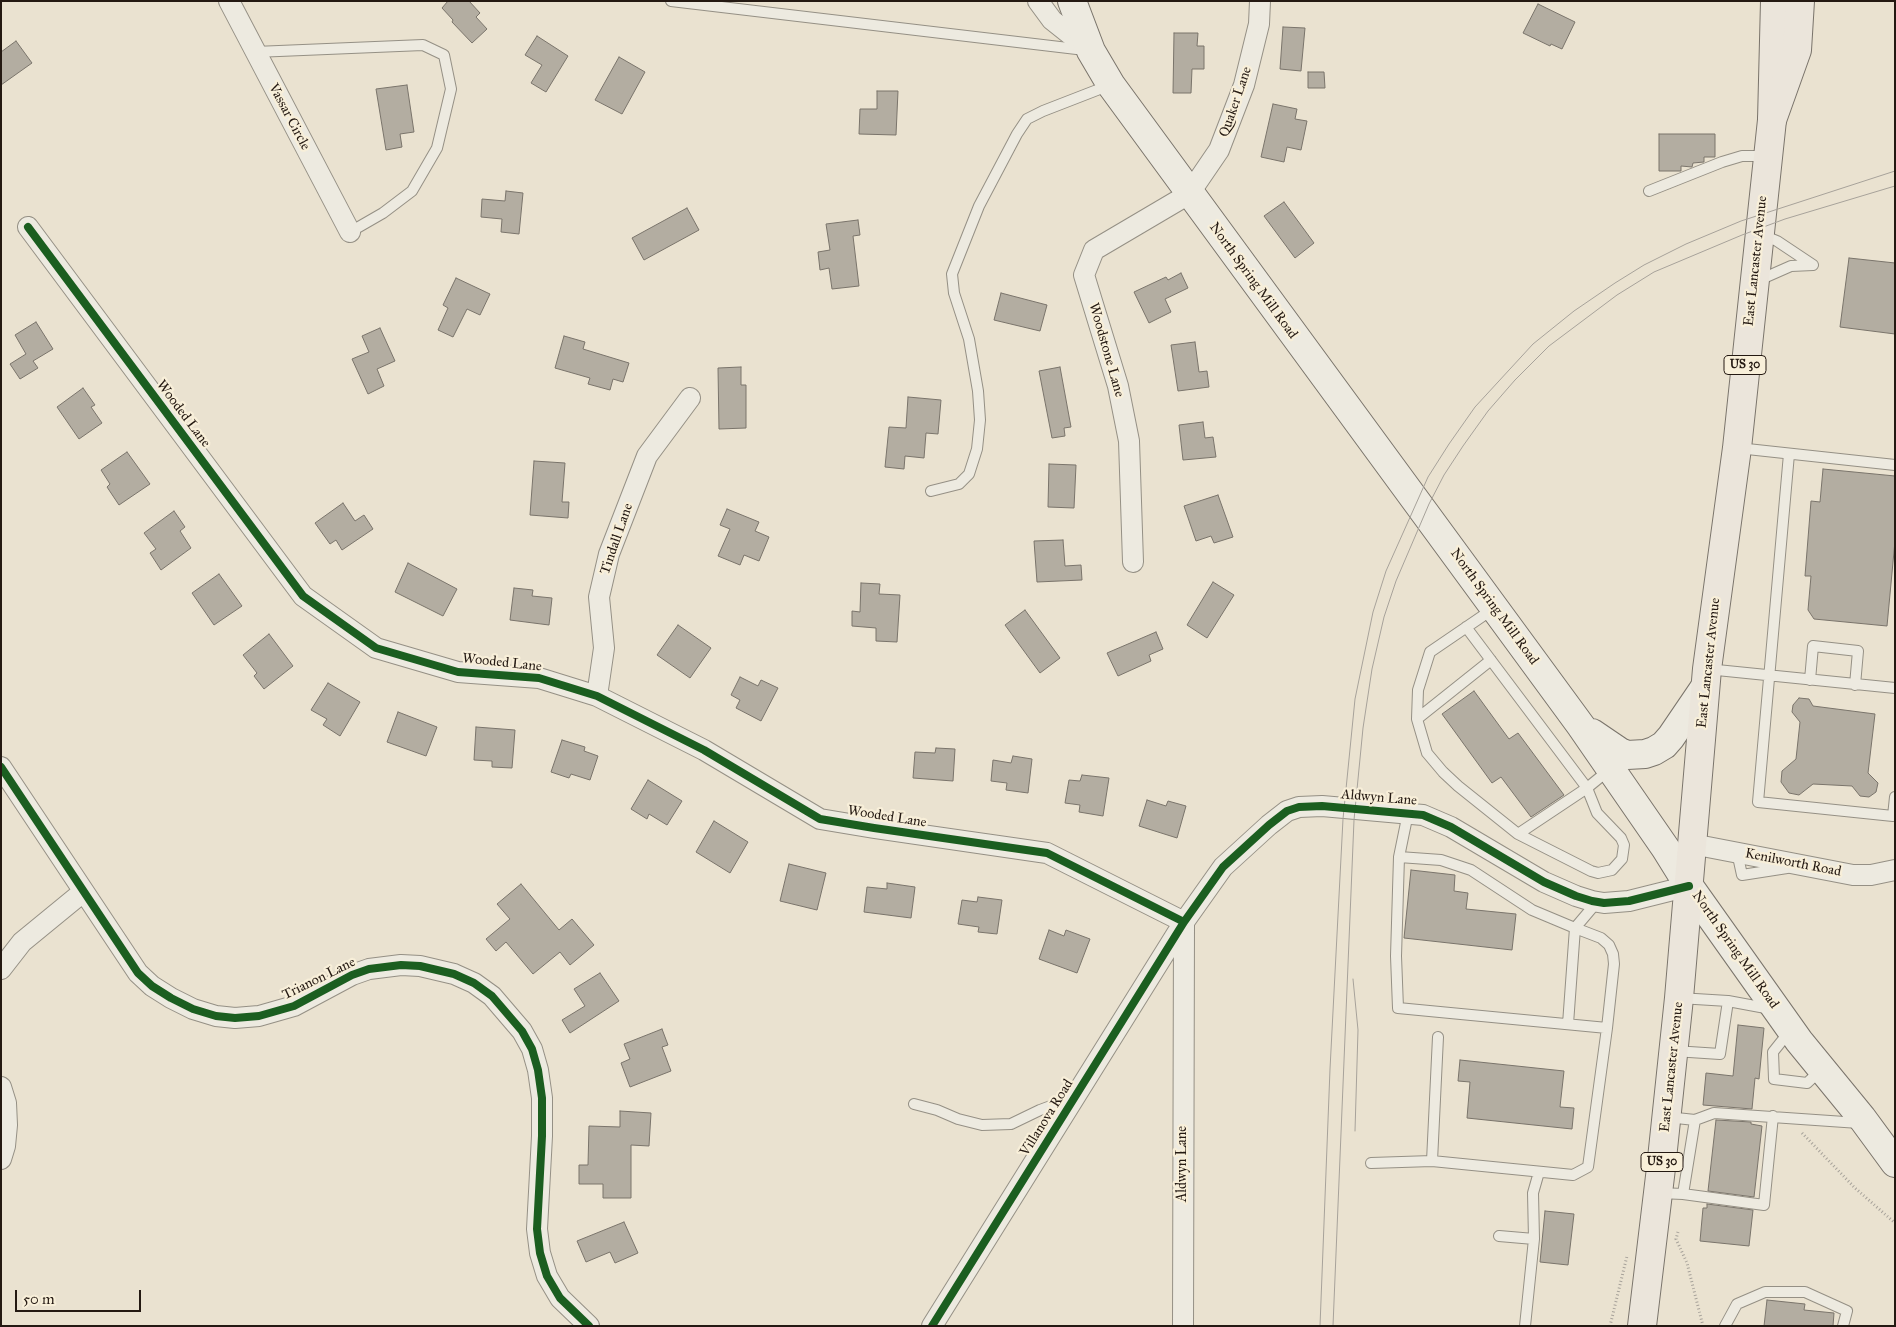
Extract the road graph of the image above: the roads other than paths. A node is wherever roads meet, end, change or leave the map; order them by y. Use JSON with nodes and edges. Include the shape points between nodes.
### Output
{"nodes":[{"id":1,"x":229,"y":1,"type":"edge"},
{"id":2,"x":671,"y":1,"type":"edge"},
{"id":3,"x":1038,"y":1,"type":"edge"},
{"id":4,"x":1072,"y":1,"type":"edge"},
{"id":5,"x":1260,"y":1,"type":"edge"},
{"id":6,"x":1775,"y":1,"type":"edge"},
{"id":7,"x":1800,"y":1,"type":"edge"},
{"id":8,"x":1091,"y":51,"type":"junction"},
{"id":9,"x":256,"y":52,"type":"junction"},
{"id":10,"x":1110,"y":85,"type":"junction"},
{"id":11,"x":1772,"y":120,"type":"junction"},
{"id":12,"x":1768,"y":156,"type":"junction"},
{"id":13,"x":1649,"y":191,"type":"dead end"},
{"id":14,"x":1189,"y":194,"type":"junction"},
{"id":15,"x":28,"y":228,"type":"dead end"},
{"id":16,"x":350,"y":232,"type":"joint"},
{"id":17,"x":1759,"y":233,"type":"junction"},
{"id":18,"x":1754,"y":282,"type":"junction"},
{"id":19,"x":690,"y":398,"type":"dead end"},
{"id":20,"x":1737,"y":448,"type":"junction"},
{"id":21,"x":1789,"y":454,"type":"junction"},
{"id":22,"x":1895,"y":465,"type":"edge"},
{"id":23,"x":931,"y":490,"type":"dead end"},
{"id":24,"x":1133,"y":562,"type":"dead end"},
{"id":25,"x":1494,"y":608,"type":"junction"},
{"id":26,"x":1466,"y":627,"type":"junction"},
{"id":27,"x":1490,"y":660,"type":"junction"},
{"id":28,"x":1769,"y":676,"type":"junction"},
{"id":29,"x":1706,"y":678,"type":"junction"},
{"id":30,"x":1810,"y":680,"type":"junction"},
{"id":31,"x":1855,"y":685,"type":"junction"},
{"id":32,"x":1895,"y":688,"type":"edge"},
{"id":33,"x":597,"y":696,"type":"junction"},
{"id":34,"x":1417,"y":719,"type":"junction"},
{"id":35,"x":1581,"y":726,"type":"junction"},
{"id":36,"x":1,"y":767,"type":"edge"},
{"id":37,"x":1611,"y":769,"type":"junction"},
{"id":38,"x":1587,"y":788,"type":"junction"},
{"id":39,"x":1895,"y":797,"type":"edge"},
{"id":40,"x":1408,"y":814,"type":"junction"},
{"id":41,"x":1518,"y":834,"type":"junction"},
{"id":42,"x":1692,"y":844,"type":"junction"},
{"id":43,"x":1399,"y":857,"type":"junction"},
{"id":44,"x":1895,"y":870,"type":"edge"},
{"id":45,"x":1689,"y":886,"type":"junction"},
{"id":46,"x":84,"y":892,"type":"junction"},
{"id":47,"x":1597,"y":902,"type":"junction"},
{"id":48,"x":1184,"y":922,"type":"junction"},
{"id":49,"x":1576,"y":928,"type":"junction"},
{"id":50,"x":1,"y":969,"type":"edge"},
{"id":51,"x":1679,"y":998,"type":"junction"},
{"id":52,"x":1728,"y":1001,"type":"junction"},
{"id":53,"x":1784,"y":1019,"type":"junction"},
{"id":54,"x":1568,"y":1024,"type":"junction"},
{"id":55,"x":1608,"y":1028,"type":"junction"},
{"id":56,"x":1438,"y":1037,"type":"dead end"},
{"id":57,"x":1673,"y":1051,"type":"junction"},
{"id":58,"x":1822,"y":1070,"type":"junction"},
{"id":59,"x":1,"y":1087,"type":"edge"},
{"id":60,"x":1075,"y":1097,"type":"junction"},
{"id":61,"x":914,"y":1104,"type":"dead end"},
{"id":62,"x":1773,"y":1116,"type":"junction"},
{"id":63,"x":1667,"y":1117,"type":"junction"},
{"id":64,"x":1695,"y":1120,"type":"junction"},
{"id":65,"x":1866,"y":1123,"type":"junction"},
{"id":66,"x":1,"y":1159,"type":"edge"},
{"id":67,"x":1432,"y":1161,"type":"junction"},
{"id":68,"x":1371,"y":1163,"type":"dead end"},
{"id":69,"x":1895,"y":1163,"type":"edge"},
{"id":70,"x":1539,"y":1172,"type":"junction"},
{"id":71,"x":1671,"y":1194,"type":"junction"},
{"id":72,"x":1499,"y":1236,"type":"dead end"},
{"id":73,"x":1534,"y":1239,"type":"junction"},
{"id":74,"x":589,"y":1326,"type":"edge"},
{"id":75,"x":932,"y":1326,"type":"edge"},
{"id":76,"x":1183,"y":1326,"type":"edge"},
{"id":77,"x":1525,"y":1326,"type":"edge"},
{"id":78,"x":1642,"y":1326,"type":"edge"},
{"id":79,"x":1725,"y":1326,"type":"edge"},
{"id":80,"x":1843,"y":1326,"type":"edge"}],
"edges":[{"from":1,"to":9,"type":"street","name":"Vassar Circle"},
{"from":2,"to":8,"type":"lane"},
{"from":3,"to":8,"type":"street","via":[[1052,20]]},
{"from":4,"to":8,"type":"main road","name":"North Spring Mill Road"},
{"from":5,"to":14,"type":"street","name":"Quaker Lane","via":[[1259,24],[1244,84],[1220,150]]},
{"from":6,"to":11,"type":"highway","name":"East Lancaster Avenue","number":"US 30"},
{"from":7,"to":11,"type":"highway","via":[[1797,50]]},
{"from":8,"to":10,"type":"main road","name":"North Spring Mill Road"},
{"from":9,"to":16,"type":"street","name":"Vassar Circle"},
{"from":9,"to":16,"type":"lane","via":[[423,44],[444,55],[451,89],[437,148],[412,191]]},
{"from":10,"to":14,"type":"main road","name":"North Spring Mill Road"},
{"from":10,"to":23,"type":"lane","via":[[1027,119],[979,206],[952,274],[978,391],[977,449],[969,474],[959,484]]},
{"from":11,"to":12,"type":"highway","name":"East Lancaster Avenue","number":"US 30"},
{"from":12,"to":13,"type":"lane","via":[[1742,156]]},
{"from":12,"to":17,"type":"highway","name":"East Lancaster Avenue","number":"US 30"},
{"from":14,"to":24,"type":"street","name":"Woodstone Lane","via":[[1094,250],[1084,275],[1118,386],[1129,440]]},
{"from":14,"to":25,"type":"main road","name":"North Spring Mill Road"},
{"from":15,"to":33,"type":"street","name":"Wooded Lane","via":[[303,596],[376,648],[458,672],[539,678]]},
{"from":17,"to":18,"type":"highway","name":"East Lancaster Avenue","number":"US 30"},
{"from":17,"to":18,"type":"lane","via":[[1813,265],[1785,268]]},
{"from":18,"to":20,"type":"highway","name":"East Lancaster Avenue","number":"US 30"},
{"from":19,"to":33,"type":"street","name":"Tindall Lane","via":[[647,456],[609,554],[599,598],[604,648]]},
{"from":20,"to":21,"type":"lane"},
{"from":20,"to":29,"type":"highway","name":"East Lancaster Avenue","number":"US 30"},
{"from":21,"to":22,"type":"lane"},
{"from":21,"to":28,"type":"lane"},
{"from":25,"to":26,"type":"lane"},
{"from":25,"to":35,"type":"main road","name":"North Spring Mill Road"},
{"from":26,"to":27,"type":"lane"},
{"from":26,"to":34,"type":"lane","via":[[1430,652],[1418,690]]},
{"from":27,"to":34,"type":"lane"},
{"from":27,"to":38,"type":"lane"},
{"from":28,"to":29,"type":"lane"},
{"from":28,"to":30,"type":"lane"},
{"from":28,"to":39,"type":"lane","via":[[1758,802],[1893,816]]},
{"from":29,"to":35,"type":"main road","via":[[1671,737],[1654,751],[1627,755]]},
{"from":29,"to":42,"type":"highway","name":"East Lancaster Avenue","number":"US 30"},
{"from":30,"to":31,"type":"lane"},
{"from":30,"to":31,"type":"lane","via":[[1813,646],[1858,651]]},
{"from":31,"to":32,"type":"lane"},
{"from":33,"to":48,"type":"street","name":"Wooded Lane","via":[[704,750],[820,819],[1047,853]]},
{"from":34,"to":41,"type":"lane","via":[[1427,753],[1443,772]]},
{"from":35,"to":37,"type":"main road","name":"North Spring Mill Road"},
{"from":36,"to":46,"type":"street","name":"Trianon Lane"},
{"from":37,"to":38,"type":"lane"},
{"from":37,"to":45,"type":"main road","name":"North Spring Mill Road"},
{"from":38,"to":41,"type":"lane"},
{"from":38,"to":41,"type":"lane","via":[[1597,813],[1624,845],[1622,859],[1612,870],[1591,871]]},
{"from":40,"to":43,"type":"lane"},
{"from":40,"to":47,"type":"street","name":"Aldwyn Lane","via":[[1423,815],[1450,827],[1550,885]]},
{"from":40,"to":48,"type":"street","name":"Aldwyn Lane","via":[[1322,806],[1287,811],[1223,867]]},
{"from":42,"to":44,"type":"street","name":"Kenilworth Road","via":[[1853,875]]},
{"from":42,"to":45,"type":"highway","name":"East Lancaster Avenue","number":"US 30"},
{"from":43,"to":49,"type":"lane","via":[[1441,860],[1471,870],[1532,910]]},
{"from":43,"to":54,"type":"lane","via":[[1398,1008]]},
{"from":45,"to":47,"type":"street","name":"Aldwyn Lane","via":[[1629,901]]},
{"from":45,"to":51,"type":"highway","name":"East Lancaster Avenue","number":"US 30"},
{"from":45,"to":53,"type":"main road","name":"North Spring Mill Road"},
{"from":46,"to":50,"type":"street","via":[[22,942]]},
{"from":46,"to":74,"type":"street","name":"Trianon Lane","via":[[138,973],[171,998],[216,1016],[235,1018],[281,1011],[352,975],[401,965],[454,974],[492,996],[522,1031],[538,1070],[542,1098],[537,1229],[540,1253],[547,1276],[560,1298]]},
{"from":47,"to":49,"type":"lane"},
{"from":48,"to":60,"type":"street","name":"Villanova Road"},
{"from":48,"to":76,"type":"street","name":"Aldwyn Lane"},
{"from":49,"to":54,"type":"lane"},
{"from":49,"to":55,"type":"lane","via":[[1602,938],[1613,954]]},
{"from":51,"to":52,"type":"lane"},
{"from":51,"to":57,"type":"highway","name":"East Lancaster Avenue","number":"US 30"},
{"from":52,"to":53,"type":"lane"},
{"from":52,"to":57,"type":"lane","via":[[1720,1054]]},
{"from":53,"to":58,"type":"main road","name":"North Spring Mill Road"},
{"from":53,"to":58,"type":"lane","via":[[1773,1052],[1774,1079],[1807,1083]]},
{"from":54,"to":55,"type":"lane"},
{"from":55,"to":70,"type":"lane","via":[[1588,1167],[1574,1175]]},
{"from":56,"to":67,"type":"lane"},
{"from":57,"to":63,"type":"highway","name":"East Lancaster Avenue","number":"US 30"},
{"from":58,"to":65,"type":"main road","name":"North Spring Mill Road"},
{"from":59,"to":66,"type":"street","via":[[7,1125]]},
{"from":60,"to":61,"type":"lane","via":[[1011,1124],[982,1124]]},
{"from":60,"to":75,"type":"street","name":"Villanova Road"},
{"from":62,"to":64,"type":"lane","via":[[1714,1112]]},
{"from":62,"to":65,"type":"lane"},
{"from":62,"to":71,"type":"lane","via":[[1764,1205]]},
{"from":63,"to":64,"type":"lane"},
{"from":63,"to":71,"type":"highway","name":"East Lancaster Avenue","number":"US 30"},
{"from":64,"to":71,"type":"lane"},
{"from":65,"to":69,"type":"main road","name":"North Spring Mill Road"},
{"from":67,"to":68,"type":"lane"},
{"from":67,"to":70,"type":"lane"},
{"from":70,"to":73,"type":"lane","via":[[1533,1193]]},
{"from":71,"to":78,"type":"highway","name":"East Lancaster Avenue","number":"US 30"},
{"from":72,"to":73,"type":"lane"},
{"from":73,"to":77,"type":"lane"},
{"from":79,"to":80,"type":"lane","via":[[1736,1304],[1764,1292],[1805,1292],[1846,1311]]}]}
